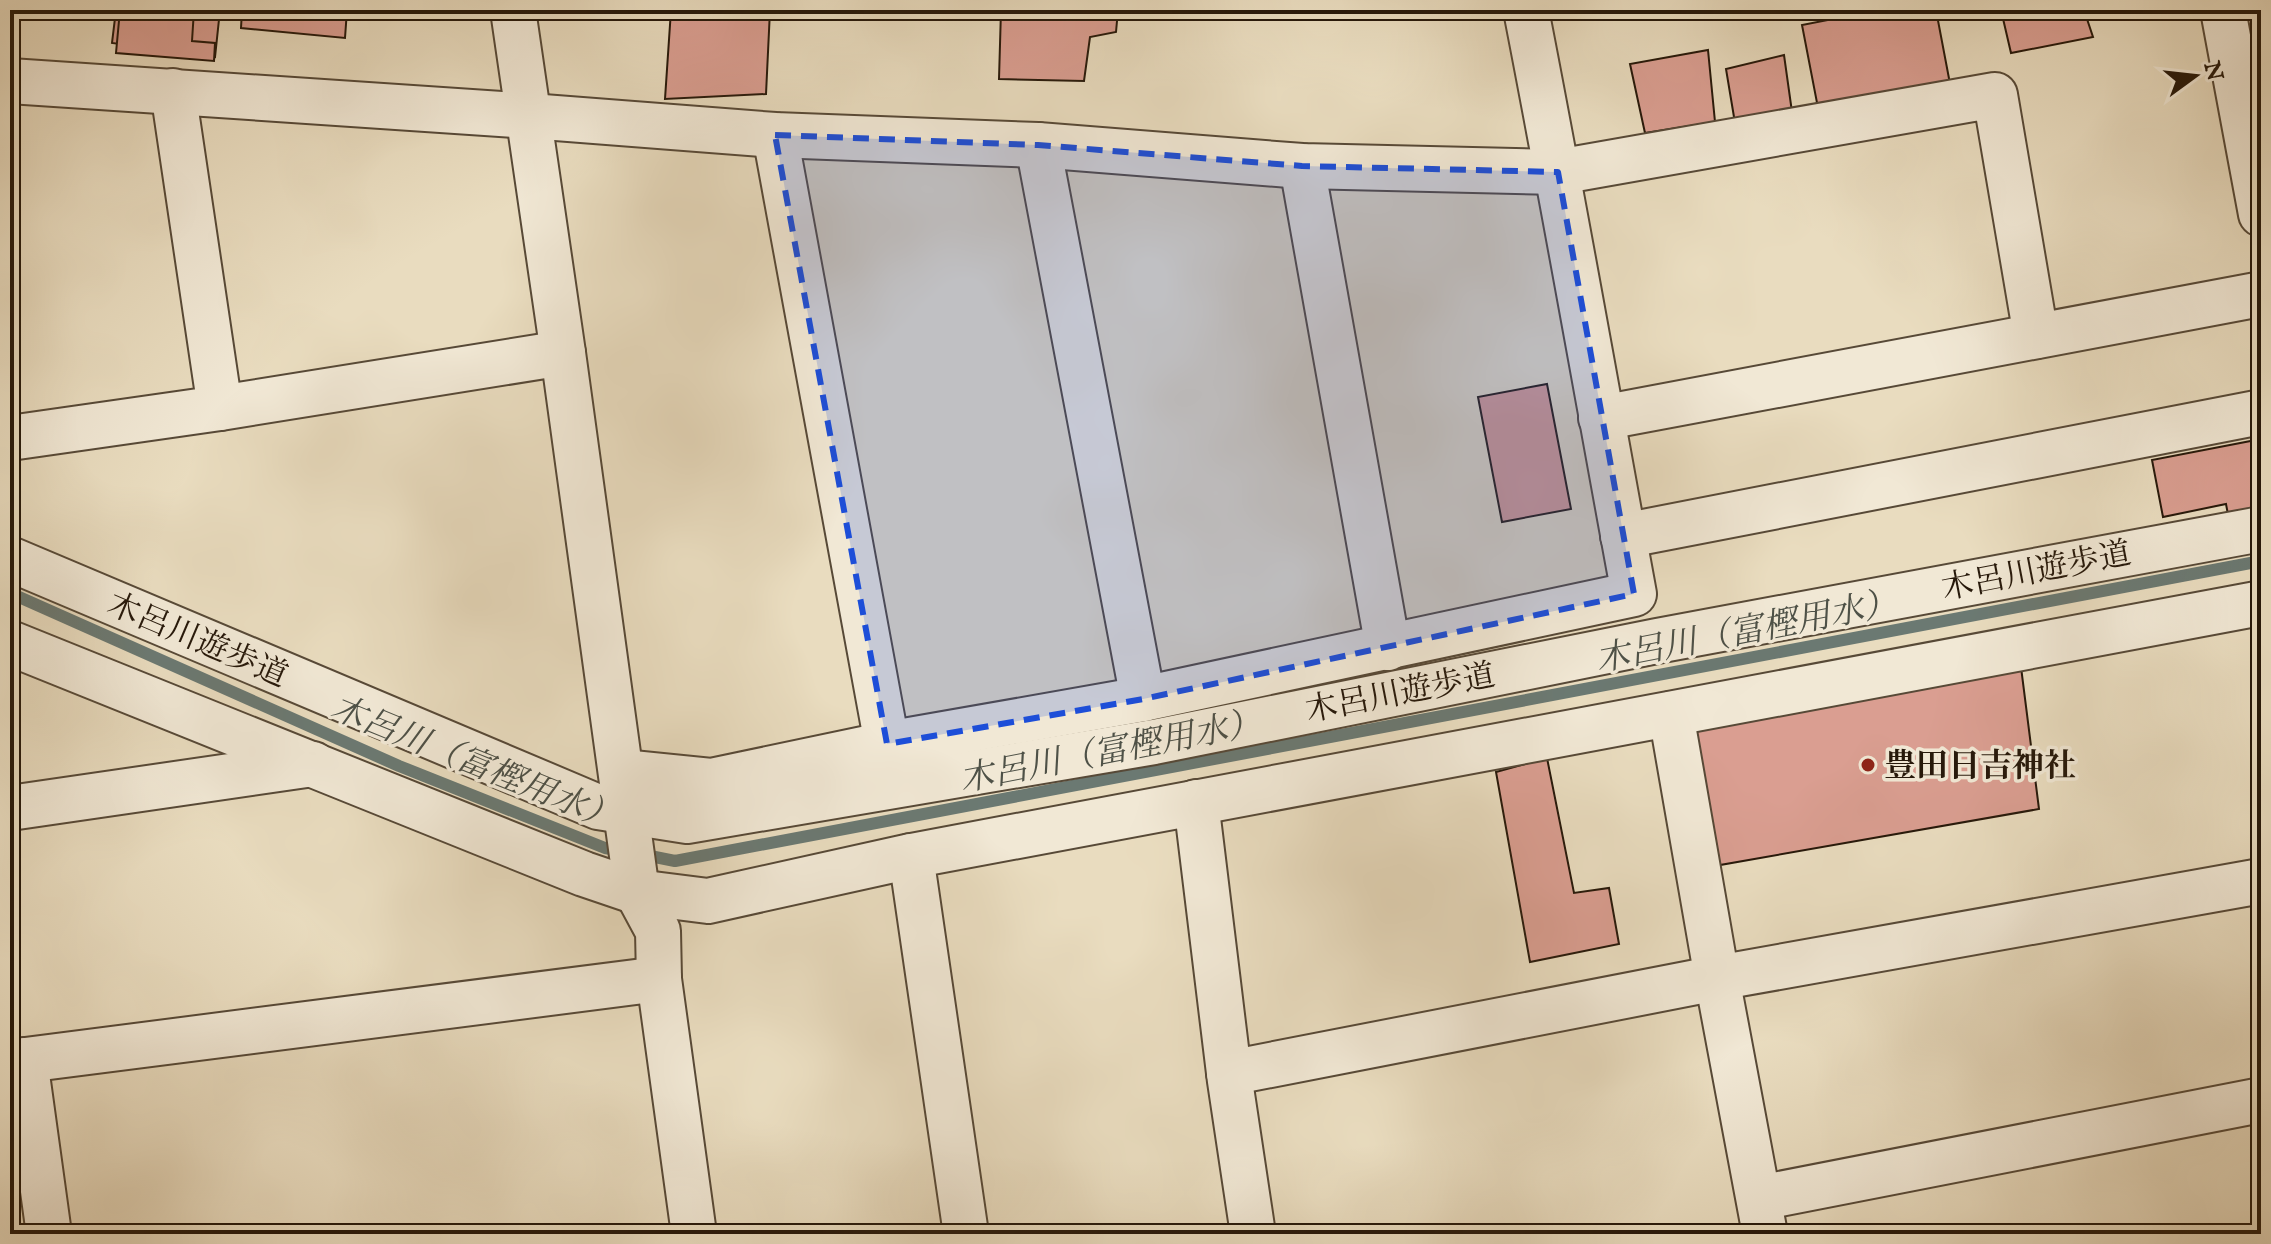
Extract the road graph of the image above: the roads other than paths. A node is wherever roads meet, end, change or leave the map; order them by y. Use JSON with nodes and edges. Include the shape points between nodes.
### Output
{"nodes":[{"id":1,"x":513,"y":10,"type":"edge"},
{"id":2,"x":1526,"y":10,"type":"edge"},
{"id":3,"x":2223,"y":10,"type":"edge"},
{"id":4,"x":10,"y":81,"type":"edge"},
{"id":5,"x":173,"y":91,"type":"junction"},
{"id":6,"x":530,"y":116,"type":"junction"},
{"id":7,"x":775,"y":135,"type":"junction"},
{"id":8,"x":1038,"y":145,"type":"junction"},
{"id":9,"x":1302,"y":166,"type":"junction"},
{"id":10,"x":1558,"y":172,"type":"junction"},
{"id":11,"x":2261,"y":214,"type":"edge"},
{"id":12,"x":2261,"y":294,"type":"edge"},
{"id":13,"x":2036,"y":336,"type":"junction"},
{"id":14,"x":563,"y":353,"type":"junction"},
{"id":15,"x":220,"y":408,"type":"junction"},
{"id":16,"x":2261,"y":412,"type":"edge"},
{"id":17,"x":1601,"y":418,"type":"junction"},
{"id":18,"x":10,"y":438,"type":"edge"},
{"id":19,"x":2261,"y":529,"type":"edge"},
{"id":20,"x":1623,"y":536,"type":"junction"},
{"id":21,"x":10,"y":559,"type":"edge"},
{"id":22,"x":2261,"y":603,"type":"edge"},
{"id":23,"x":10,"y":643,"type":"edge"},
{"id":24,"x":1388,"y":648,"type":"junction"},
{"id":25,"x":1143,"y":699,"type":"junction"},
{"id":26,"x":1671,"y":714,"type":"junction"},
{"id":27,"x":887,"y":744,"type":"junction"},
{"id":28,"x":315,"y":764,"type":"junction"},
{"id":29,"x":625,"y":800,"type":"junction"},
{"id":30,"x":1196,"y":802,"type":"junction"},
{"id":31,"x":10,"y":808,"type":"edge"},
{"id":32,"x":911,"y":856,"type":"junction"},
{"id":33,"x":635,"y":879,"type":"junction"},
{"id":34,"x":2261,"y":881,"type":"edge"},
{"id":35,"x":1717,"y":978,"type":"junction"},
{"id":36,"x":659,"y":979,"type":"junction"},
{"id":37,"x":17,"y":1061,"type":"edge"},
{"id":38,"x":1229,"y":1073,"type":"junction"},
{"id":39,"x":2261,"y":1100,"type":"edge"},
{"id":40,"x":1762,"y":1216,"type":"edge"},
{"id":41,"x":49,"y":1234,"type":"edge"},
{"id":42,"x":694,"y":1234,"type":"edge"},
{"id":43,"x":966,"y":1234,"type":"edge"},
{"id":44,"x":1253,"y":1234,"type":"edge"}],
"edges":[{"from":1,"to":6,"type":"street"},
{"from":2,"to":10,"type":"street"},
{"from":3,"to":11,"type":"street"},
{"from":4,"to":5,"type":"street"},
{"from":5,"to":6,"type":"street"},
{"from":5,"to":15,"type":"street"},
{"from":6,"to":7,"type":"street"},
{"from":6,"to":14,"type":"street"},
{"from":7,"to":8,"type":"street"},
{"from":7,"to":27,"type":"street"},
{"from":8,"to":9,"type":"street"},
{"from":8,"to":25,"type":"street"},
{"from":9,"to":10,"type":"street"},
{"from":9,"to":24,"type":"street"},
{"from":10,"to":13,"type":"street","via":[[1995,95]]},
{"from":10,"to":17,"type":"street"},
{"from":12,"to":13,"type":"street"},
{"from":13,"to":17,"type":"street"},
{"from":14,"to":15,"type":"street"},
{"from":14,"to":29,"type":"street"},
{"from":15,"to":18,"type":"street"},
{"from":16,"to":20,"type":"street"},
{"from":17,"to":20,"type":"street"},
{"from":19,"to":29,"type":"street","name":"木呂川遊歩道","via":[[1672,638],[1154,742],[687,821]]},
{"from":20,"to":24,"type":"street","via":[[1634,594]]},
{"from":21,"to":29,"type":"street","name":"木呂川遊歩道","via":[[598,807]]},
{"from":22,"to":26,"type":"street"},
{"from":23,"to":28,"type":"street"},
{"from":24,"to":25,"type":"street"},
{"from":25,"to":27,"type":"street"},
{"from":26,"to":30,"type":"street"},
{"from":26,"to":35,"type":"street"},
{"from":27,"to":29,"type":"street"},
{"from":28,"to":31,"type":"street"},
{"from":28,"to":33,"type":"street","via":[[584,874]]},
{"from":29,"to":33,"type":"street"},
{"from":30,"to":32,"type":"street"},
{"from":30,"to":38,"type":"street"},
{"from":32,"to":33,"type":"street","via":[[708,901]]},
{"from":32,"to":43,"type":"street"},
{"from":33,"to":36,"type":"street","via":[[658,931]]},
{"from":34,"to":35,"type":"street"},
{"from":35,"to":38,"type":"street"},
{"from":35,"to":40,"type":"street"},
{"from":36,"to":37,"type":"street"},
{"from":36,"to":42,"type":"street"},
{"from":37,"to":41,"type":"street"},
{"from":38,"to":44,"type":"street"},
{"from":39,"to":40,"type":"street"}]}
